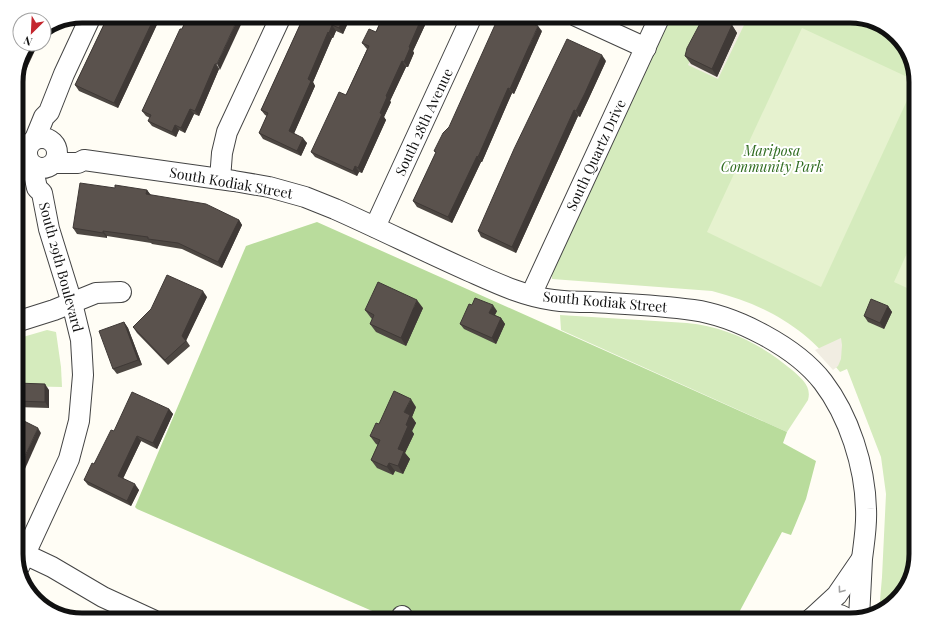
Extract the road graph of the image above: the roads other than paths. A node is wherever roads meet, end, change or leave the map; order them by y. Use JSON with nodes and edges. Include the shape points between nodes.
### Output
{"nodes":[{"id":1,"x":88,"y":23,"type":"edge"},
{"id":2,"x":278,"y":23,"type":"edge"},
{"id":3,"x":469,"y":23,"type":"edge"},
{"id":4,"x":591,"y":23,"type":"edge"},
{"id":5,"x":657,"y":23,"type":"edge"},
{"id":6,"x":646,"y":48,"type":"junction"},
{"id":7,"x":37,"y":152,"type":"edge"},
{"id":8,"x":220,"y":179,"type":"junction"},
{"id":9,"x":375,"y":227,"type":"junction"},
{"id":10,"x":121,"y":292,"type":"dead end"},
{"id":11,"x":531,"y":295,"type":"junction"},
{"id":12,"x":72,"y":303,"type":"junction"},
{"id":13,"x":23,"y":320,"type":"edge"},
{"id":14,"x":23,"y":551,"type":"edge"},
{"id":15,"x":23,"y":558,"type":"edge"},
{"id":16,"x":862,"y":558,"type":"junction"},
{"id":17,"x":860,"y":612,"type":"edge"},
{"id":18,"x":137,"y":613,"type":"edge"},
{"id":19,"x":817,"y":613,"type":"edge"}],
"edges":[{"from":1,"to":7,"type":"street","name":"South 29th Boulevard","via":[[49,112],[53,118]]},
{"from":2,"to":8,"type":"street","via":[[227,132]]},
{"from":3,"to":9,"type":"street","name":"South 28th Avenue"},
{"from":4,"to":6,"type":"street"},
{"from":5,"to":6,"type":"street","name":"South Quartz Drive"},
{"from":6,"to":11,"type":"street","name":"South Quartz Drive"},
{"from":7,"to":8,"type":"street","name":"South Kodiak Street","via":[[80,156],[84,160]]},
{"from":7,"to":12,"type":"street","name":"South 29th Boulevard","via":[[37,188],[42,193],[49,230]]},
{"from":8,"to":9,"type":"street","name":"South Kodiak Street","via":[[305,196]]},
{"from":9,"to":11,"type":"street","name":"South Kodiak Street","via":[[518,292]]},
{"from":10,"to":12,"type":"street","via":[[96,293]]},
{"from":11,"to":16,"type":"street","name":"South Kodiak Street","via":[[553,300],[694,310],[727,318],[748,327],[798,358],[824,383],[841,410],[856,450],[866,508],[866,538]]},
{"from":12,"to":13,"type":"street"},
{"from":12,"to":14,"type":"street","name":"South 29th Boulevard","via":[[81,340],[83,375],[79,421],[69,459]]},
{"from":15,"to":18,"type":"street","via":[[52,567],[103,597]]},
{"from":16,"to":17,"type":"street","name":"South Kodiak Street"},
{"from":16,"to":19,"type":"street","name":"South Kodiak Street","one_way":true,"via":[[837,595]]}]}
